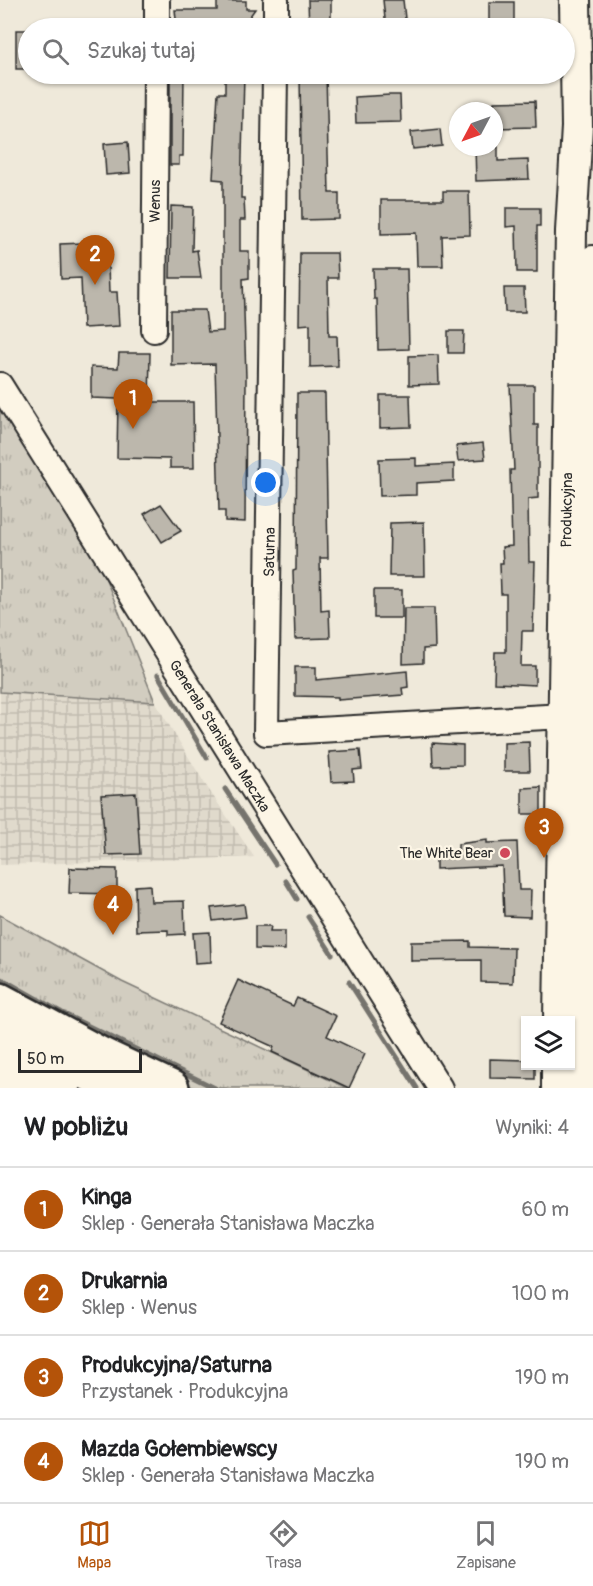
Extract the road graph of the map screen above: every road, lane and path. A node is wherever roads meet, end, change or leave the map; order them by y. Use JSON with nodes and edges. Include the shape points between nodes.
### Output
{"nodes":[{"id":1,"x":157,"y":0,"type":"edge"},
{"id":2,"x":276,"y":0,"type":"edge"},
{"id":3,"x":575,"y":0,"type":"edge"},
{"id":4,"x":157,"y":18,"type":"edge"},
{"id":5,"x":276,"y":18,"type":"edge"},
{"id":6,"x":156,"y":84,"type":"edge"},
{"id":7,"x":275,"y":84,"type":"edge"},
{"id":8,"x":593,"y":261,"type":"edge"},
{"id":9,"x":154,"y":330,"type":"dead end"},
{"id":10,"x":0,"y":385,"type":"edge"},
{"id":11,"x":564,"y":716,"type":"junction"},
{"id":12,"x":266,"y":733,"type":"junction"},
{"id":13,"x":229,"y":749,"type":"junction"},
{"id":14,"x":574,"y":886,"type":"junction"},
{"id":15,"x":0,"y":1000,"type":"edge"},
{"id":16,"x":559,"y":1016,"type":"edge"},
{"id":17,"x":0,"y":1029,"type":"edge"},
{"id":18,"x":0,"y":1056,"type":"edge"},
{"id":19,"x":557,"y":1070,"type":"edge"},
{"id":20,"x":0,"y":1082,"type":"edge"},
{"id":21,"x":11,"y":1088,"type":"edge"},
{"id":22,"x":63,"y":1088,"type":"edge"},
{"id":23,"x":117,"y":1088,"type":"edge"},
{"id":24,"x":172,"y":1088,"type":"edge"},
{"id":25,"x":440,"y":1088,"type":"edge"},
{"id":26,"x":557,"y":1088,"type":"edge"},
{"id":27,"x":582,"y":1088,"type":"edge"}],
"edges":[{"from":1,"to":4,"type":"street"},
{"from":2,"to":5,"type":"street"},
{"from":3,"to":11,"type":"main road","name":"Produkcyjna","via":[[577,118],[571,231]]},
{"from":6,"to":9,"type":"street","name":"Wenus"},
{"from":7,"to":12,"type":"street","name":"Saturna"},
{"from":8,"to":14,"type":"main road","name":"Produkcyjna"},
{"from":10,"to":13,"type":"street","name":"Generała Stanisława Maczka"},
{"from":11,"to":12,"type":"street"},
{"from":11,"to":14,"type":"main road","name":"Produkcyjna"},
{"from":12,"to":13,"type":"street"},
{"from":13,"to":25,"type":"street","name":"Generała Stanisława Maczka"},
{"from":14,"to":16,"type":"main road","name":"Produkcyjna"},
{"from":14,"to":27,"type":"main road","name":"Produkcyjna"},
{"from":15,"to":24,"type":"highway"},
{"from":17,"to":23,"type":"highway"},
{"from":18,"to":22,"type":"highway"},
{"from":19,"to":26,"type":"main road"},
{"from":20,"to":21,"type":"highway"}]}
